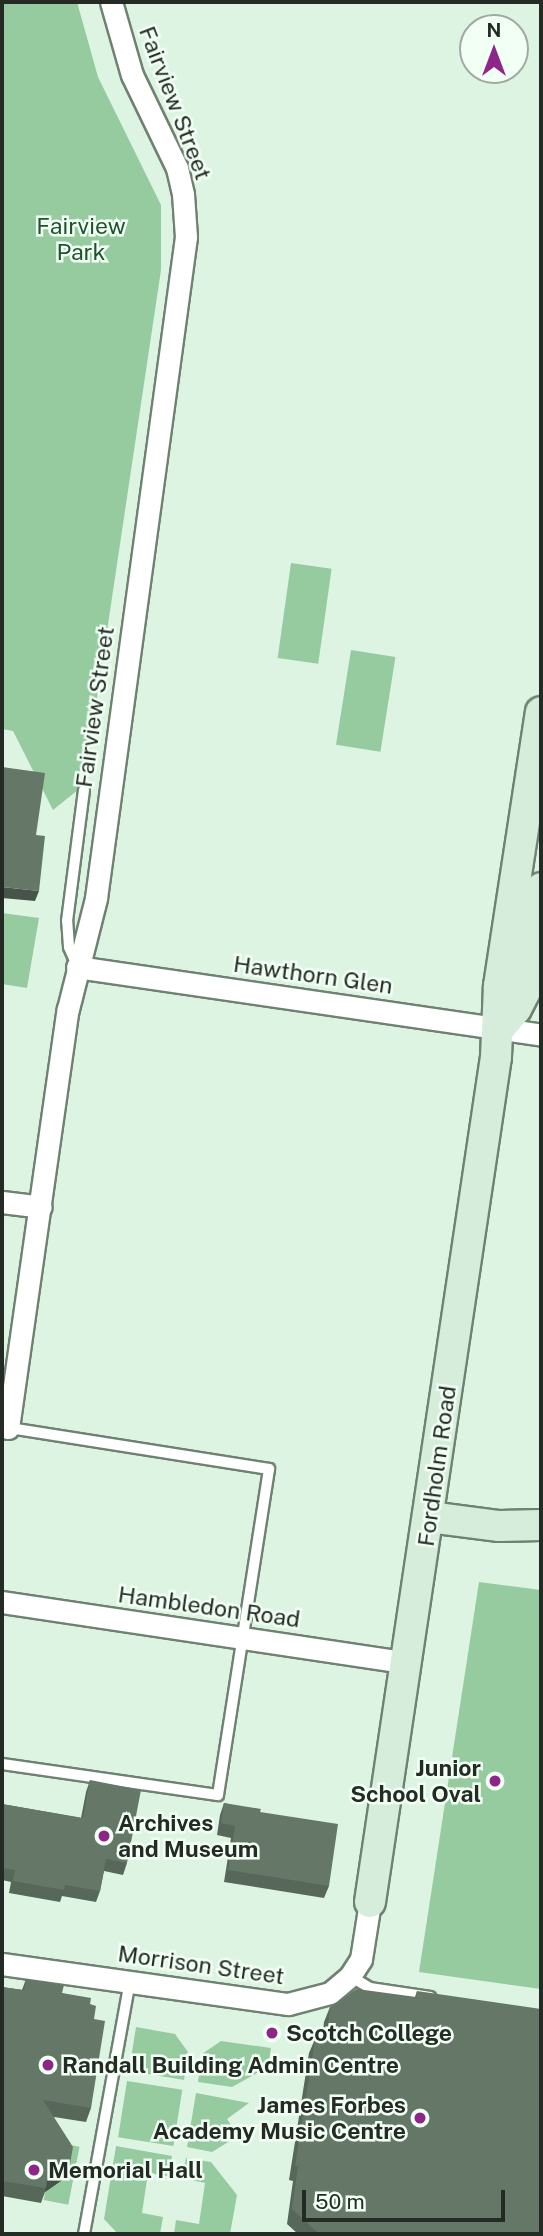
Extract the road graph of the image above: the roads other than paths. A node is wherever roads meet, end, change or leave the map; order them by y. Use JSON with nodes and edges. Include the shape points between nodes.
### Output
{"nodes":[{"id":1,"x":111,"y":2,"type":"edge"},
{"id":2,"x":541,"y":712,"type":"edge"},
{"id":3,"x":84,"y":790,"type":"dead end"},
{"id":4,"x":541,"y":888,"type":"edge"},
{"id":5,"x":77,"y":967,"type":"junction"},
{"id":6,"x":499,"y":1029,"type":"junction"},
{"id":7,"x":541,"y":1035,"type":"edge"},
{"id":8,"x":2,"y":1202,"type":"edge"},
{"id":9,"x":41,"y":1207,"type":"junction"},
{"id":10,"x":5,"y":1427,"type":"edge"},
{"id":11,"x":430,"y":1506,"type":"junction"},
{"id":12,"x":541,"y":1518,"type":"edge"},
{"id":13,"x":541,"y":1525,"type":"edge"},
{"id":14,"x":2,"y":1602,"type":"edge"},
{"id":15,"x":241,"y":1639,"type":"junction"},
{"id":16,"x":408,"y":1663,"type":"junction"},
{"id":17,"x":2,"y":1765,"type":"edge"},
{"id":18,"x":370,"y":1902,"type":"joint"},
{"id":19,"x":2,"y":1964,"type":"edge"},
{"id":20,"x":350,"y":1976,"type":"junction"},
{"id":21,"x":130,"y":1980,"type":"junction"},
{"id":22,"x":445,"y":1999,"type":"edge"},
{"id":23,"x":84,"y":2234,"type":"edge"}],
"edges":[{"from":1,"to":5,"type":"street","name":"Fairview Street","via":[[132,75],[177,168],[186,237],[96,898]]},
{"from":2,"to":6,"type":"street","name":"Fordholm Road","via":[[499,986]]},
{"from":3,"to":5,"type":"lane","via":[[67,920],[69,947]]},
{"from":4,"to":6,"type":"street","name":"Fordholm Road","via":[[524,991]]},
{"from":5,"to":6,"type":"street","name":"Hawthorn Glen"},
{"from":5,"to":9,"type":"street","name":"Fairview Street"},
{"from":6,"to":7,"type":"street","name":"Hawthorn Glen"},
{"from":6,"to":11,"type":"street","name":"Fordholm Road"},
{"from":8,"to":9,"type":"street"},
{"from":9,"to":10,"type":"street","name":"Fairview Street"},
{"from":10,"to":15,"type":"lane","via":[[269,1469]]},
{"from":11,"to":12,"type":"street"},
{"from":11,"to":13,"type":"street","via":[[499,1526]]},
{"from":11,"to":16,"type":"street","name":"Fordholm Road"},
{"from":14,"to":15,"type":"street","name":"Hambledon Road"},
{"from":15,"to":16,"type":"street","name":"Hambledon Road"},
{"from":15,"to":17,"type":"lane","via":[[218,1795]]},
{"from":16,"to":18,"type":"street","name":"Fordholm Road"},
{"from":18,"to":20,"type":"street","via":[[361,1959]]},
{"from":19,"to":21,"type":"street","name":"Morrison Street"},
{"from":20,"to":21,"type":"street","name":"Morrison Street","via":[[330,1993],[288,2004]]},
{"from":20,"to":22,"type":"lane","via":[[370,1988]]},
{"from":21,"to":23,"type":"lane"}]}
